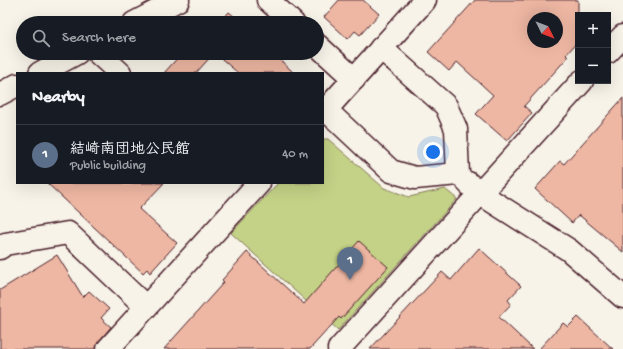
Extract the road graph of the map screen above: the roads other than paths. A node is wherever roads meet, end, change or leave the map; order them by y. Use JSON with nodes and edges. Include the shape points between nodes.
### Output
{"nodes":[{"id":1,"x":178,"y":0,"type":"edge"},
{"id":2,"x":268,"y":0,"type":"edge"},
{"id":3,"x":425,"y":0,"type":"edge"},
{"id":4,"x":147,"y":16,"type":"edge"},
{"id":5,"x":285,"y":16,"type":"edge"},
{"id":6,"x":623,"y":36,"type":"edge"},
{"id":7,"x":381,"y":48,"type":"junction"},
{"id":8,"x":611,"y":49,"type":"edge"},
{"id":9,"x":324,"y":51,"type":"edge"},
{"id":10,"x":64,"y":60,"type":"edge"},
{"id":11,"x":106,"y":60,"type":"edge"},
{"id":12,"x":42,"y":72,"type":"edge"},
{"id":13,"x":119,"y":72,"type":"edge"},
{"id":14,"x":354,"y":79,"type":"junction"},
{"id":15,"x":579,"y":84,"type":"edge"},
{"id":16,"x":16,"y":86,"type":"edge"},
{"id":17,"x":0,"y":94,"type":"edge"},
{"id":18,"x":324,"y":112,"type":"edge"},
{"id":19,"x":458,"y":174,"type":"junction"},
{"id":20,"x":248,"y":187,"type":"edge"},
{"id":21,"x":479,"y":193,"type":"junction"},
{"id":22,"x":0,"y":248,"type":"edge"},
{"id":23,"x":623,"y":297,"type":"edge"},
{"id":24,"x":146,"y":307,"type":"junction"},
{"id":25,"x":108,"y":349,"type":"edge"},
{"id":26,"x":339,"y":349,"type":"edge"}],
"edges":[{"from":1,"to":4,"type":"street"},
{"from":2,"to":5,"type":"street"},
{"from":3,"to":7,"type":"street"},
{"from":6,"to":8,"type":"street"},
{"from":7,"to":14,"type":"street"},
{"from":7,"to":19,"type":"street","via":[[446,106],[456,129]]},
{"from":9,"to":14,"type":"street"},
{"from":10,"to":12,"type":"street"},
{"from":11,"to":13,"type":"street"},
{"from":14,"to":18,"type":"street"},
{"from":15,"to":21,"type":"street"},
{"from":16,"to":17,"type":"street"},
{"from":18,"to":19,"type":"street","via":[[391,171],[415,178]]},
{"from":19,"to":21,"type":"street"},
{"from":20,"to":24,"type":"street"},
{"from":21,"to":23,"type":"street","via":[[569,250]]},
{"from":21,"to":26,"type":"street"},
{"from":22,"to":24,"type":"street","via":[[5,244],[68,233]]},
{"from":24,"to":25,"type":"street"}]}
